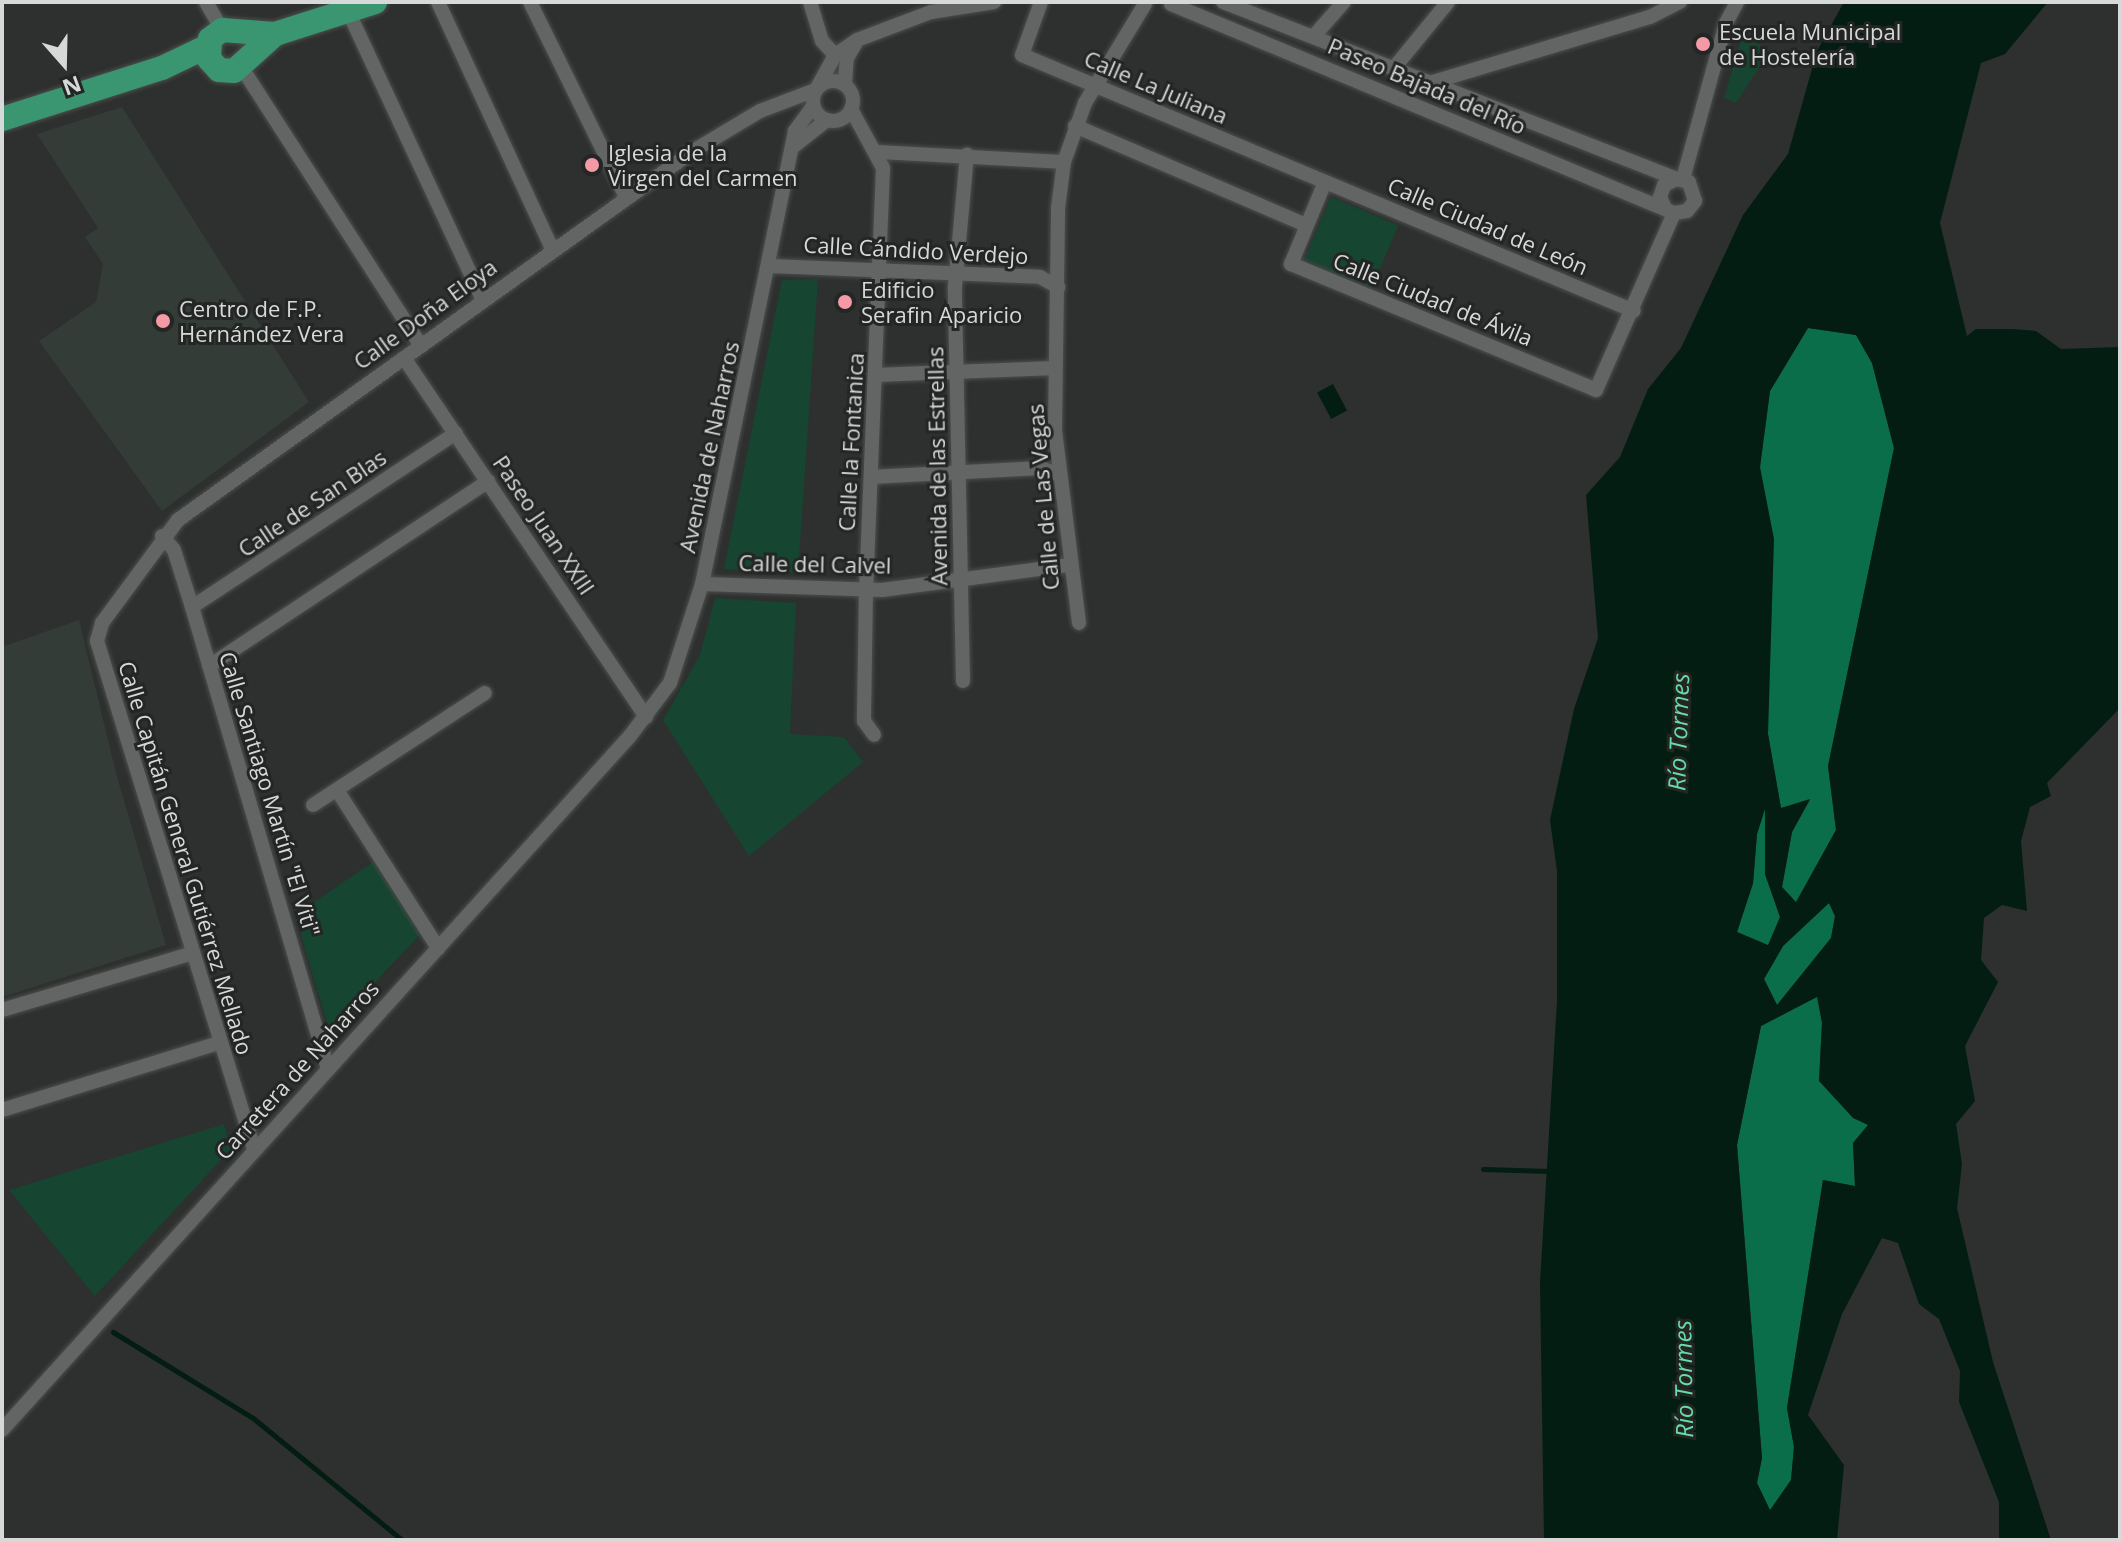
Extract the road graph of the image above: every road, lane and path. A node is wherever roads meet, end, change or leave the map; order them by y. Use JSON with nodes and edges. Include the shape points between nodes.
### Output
{"nodes":[{"id":1,"x":206,"y":2,"type":"edge"},
{"id":2,"x":375,"y":2,"type":"edge"},
{"id":3,"x":438,"y":2,"type":"edge"},
{"id":4,"x":530,"y":2,"type":"edge"},
{"id":5,"x":810,"y":2,"type":"edge"},
{"id":6,"x":994,"y":2,"type":"edge"},
{"id":7,"x":1041,"y":2,"type":"edge"},
{"id":8,"x":1223,"y":2,"type":"edge"},
{"id":9,"x":1344,"y":2,"type":"edge"},
{"id":10,"x":1448,"y":2,"type":"edge"},
{"id":11,"x":1680,"y":2,"type":"edge"},
{"id":12,"x":1737,"y":2,"type":"edge"},
{"id":13,"x":1144,"y":3,"type":"edge"},
{"id":14,"x":1173,"y":3,"type":"edge"},
{"id":15,"x":348,"y":11,"type":"junction"},
{"id":16,"x":275,"y":34,"type":"junction"},
{"id":17,"x":1314,"y":36,"type":"junction"},
{"id":18,"x":857,"y":40,"type":"junction"},
{"id":19,"x":220,"y":43,"type":"junction"},
{"id":20,"x":835,"y":55,"type":"junction"},
{"id":21,"x":246,"y":62,"type":"junction"},
{"id":22,"x":1394,"y":68,"type":"junction"},
{"id":23,"x":1433,"y":82,"type":"junction"},
{"id":24,"x":1094,"y":83,"type":"junction"},
{"id":25,"x":845,"y":84,"type":"junction"},
{"id":26,"x":816,"y":88,"type":"junction"},
{"id":27,"x":813,"y":106,"type":"junction"},
{"id":28,"x":851,"y":109,"type":"junction"},
{"id":29,"x":2,"y":119,"type":"edge"},
{"id":30,"x":827,"y":120,"type":"junction"},
{"id":31,"x":1075,"y":126,"type":"junction"},
{"id":32,"x":794,"y":146,"type":"junction"},
{"id":33,"x":879,"y":152,"type":"junction"},
{"id":34,"x":967,"y":155,"type":"junction"},
{"id":35,"x":1064,"y":162,"type":"junction"},
{"id":36,"x":1679,"y":179,"type":"junction"},
{"id":37,"x":1325,"y":182,"type":"junction"},
{"id":38,"x":626,"y":197,"type":"junction"},
{"id":39,"x":1669,"y":211,"type":"junction"},
{"id":40,"x":1306,"y":225,"type":"junction"},
{"id":41,"x":552,"y":249,"type":"junction"},
{"id":42,"x":770,"y":266,"type":"junction"},
{"id":43,"x":880,"y":270,"type":"junction"},
{"id":44,"x":959,"y":274,"type":"junction"},
{"id":45,"x":1058,"y":287,"type":"junction"},
{"id":46,"x":483,"y":300,"type":"junction"},
{"id":47,"x":1634,"y":311,"type":"junction"},
{"id":48,"x":421,"y":346,"type":"junction"},
{"id":49,"x":404,"y":358,"type":"junction"},
{"id":50,"x":1055,"y":368,"type":"junction"},
{"id":51,"x":956,"y":372,"type":"junction"},
{"id":52,"x":876,"y":375,"type":"junction"},
{"id":53,"x":456,"y":433,"type":"junction"},
{"id":54,"x":957,"y":475,"type":"junction"},
{"id":55,"x":1060,"y":475,"type":"junction"},
{"id":56,"x":871,"y":477,"type":"junction"},
{"id":57,"x":488,"y":481,"type":"junction"},
{"id":58,"x":162,"y":536,"type":"junction"},
{"id":59,"x":1070,"y":565,"type":"junction"},
{"id":60,"x":961,"y":580,"type":"junction"},
{"id":61,"x":702,"y":584,"type":"junction"},
{"id":62,"x":866,"y":589,"type":"junction"},
{"id":63,"x":192,"y":607,"type":"junction"},
{"id":64,"x":102,"y":623,"type":"joint"},
{"id":65,"x":1079,"y":623,"type":"dead end"},
{"id":66,"x":209,"y":666,"type":"junction"},
{"id":67,"x":963,"y":681,"type":"dead end"},
{"id":68,"x":485,"y":693,"type":"dead end"},
{"id":69,"x":646,"y":717,"type":"junction"},
{"id":70,"x":874,"y":735,"type":"dead end"},
{"id":71,"x":626,"y":740,"type":"joint"},
{"id":72,"x":337,"y":790,"type":"junction"},
{"id":73,"x":313,"y":805,"type":"dead end"},
{"id":74,"x":438,"y":948,"type":"junction"},
{"id":75,"x":193,"y":953,"type":"junction"},
{"id":76,"x":2,"y":1010,"type":"edge"},
{"id":77,"x":219,"y":1043,"type":"junction"},
{"id":78,"x":328,"y":1069,"type":"junction"},
{"id":79,"x":2,"y":1110,"type":"edge"},
{"id":80,"x":254,"y":1149,"type":"junction"},
{"id":81,"x":2,"y":1430,"type":"edge"}],
"edges":[{"from":1,"to":19,"type":"street"},
{"from":2,"to":15,"type":"highway"},
{"from":3,"to":41,"type":"street"},
{"from":4,"to":38,"type":"street"},
{"from":5,"to":20,"type":"street","via":[[822,41]]},
{"from":6,"to":18,"type":"street","via":[[931,12]]},
{"from":7,"to":24,"type":"street","name":"Calle La Juliana","via":[[1022,55]]},
{"from":8,"to":17,"type":"street","name":"Paseo Bajada del Río"},
{"from":9,"to":17,"type":"street"},
{"from":10,"to":22,"type":"street"},
{"from":11,"to":23,"type":"street","via":[[1650,17]]},
{"from":12,"to":36,"type":"street"},
{"from":13,"to":14,"type":"street"},
{"from":13,"to":24,"type":"street","name":"Calle de Las Vegas"},
{"from":14,"to":39,"type":"street","name":"Paseo Bajada del Río"},
{"from":15,"to":16,"type":"highway"},
{"from":15,"to":46,"type":"street"},
{"from":16,"to":19,"type":"highway"},
{"from":16,"to":21,"type":"highway"},
{"from":17,"to":22,"type":"street","name":"Paseo Bajada del Río"},
{"from":18,"to":20,"type":"street"},
{"from":18,"to":25,"type":"street","via":[[847,58]]},
{"from":19,"to":21,"type":"highway","via":[[248,42]]},
{"from":19,"to":21,"type":"highway","via":[[226,72]]},
{"from":19,"to":29,"type":"highway","via":[[162,68]]},
{"from":20,"to":26,"type":"street"},
{"from":21,"to":48,"type":"street"},
{"from":22,"to":23,"type":"street","name":"Paseo Bajada del Río"},
{"from":23,"to":36,"type":"street","name":"Paseo Bajada del Río"},
{"from":24,"to":31,"type":"street","name":"Calle de Las Vegas"},
{"from":24,"to":37,"type":"street","name":"Calle La Juliana"},
{"from":25,"to":26,"type":"street","via":[[831,80]]},
{"from":25,"to":28,"type":"street","via":[[853,96]]},
{"from":26,"to":27,"type":"street"},
{"from":26,"to":38,"type":"street","name":"Calle Doña Eloya","via":[[760,111]]},
{"from":27,"to":30,"type":"street"},
{"from":27,"to":32,"type":"street","name":"Avenida de Naharros","via":[[799,123]]},
{"from":28,"to":30,"type":"street","via":[[841,119]]},
{"from":28,"to":33,"type":"street","name":"Calle la Fontanica"},
{"from":30,"to":32,"type":"street"},
{"from":31,"to":35,"type":"street","name":"Calle de Las Vegas"},
{"from":31,"to":40,"type":"street"},
{"from":32,"to":42,"type":"street","name":"Avenida de Naharros"},
{"from":33,"to":34,"type":"street"},
{"from":33,"to":43,"type":"street","name":"Calle la Fontanica"},
{"from":34,"to":35,"type":"street"},
{"from":34,"to":44,"type":"street","name":"Avenida de las Estrellas"},
{"from":35,"to":45,"type":"street","name":"Calle de Las Vegas"},
{"from":36,"to":39,"type":"street","via":[[1661,190]]},
{"from":36,"to":39,"type":"street","via":[[1693,188],[1695,201],[1687,211]]},
{"from":37,"to":40,"type":"street"},
{"from":37,"to":47,"type":"street","name":"Calle Ciudad de León"},
{"from":38,"to":41,"type":"street","name":"Calle Doña Eloya"},
{"from":39,"to":47,"type":"street"},
{"from":40,"to":47,"type":"street","name":"Calle Ciudad de Ávila","via":[[1291,264],[1596,390]]},
{"from":41,"to":46,"type":"street","name":"Calle Doña Eloya"},
{"from":42,"to":43,"type":"street","name":"Calle Cándido Verdejo"},
{"from":42,"to":61,"type":"street","name":"Avenida de Naharros"},
{"from":43,"to":44,"type":"street","name":"Calle Cándido Verdejo"},
{"from":43,"to":52,"type":"street","name":"Calle la Fontanica"},
{"from":44,"to":45,"type":"street","name":"Calle Cándido Verdejo","via":[[1040,277]]},
{"from":44,"to":51,"type":"street","name":"Avenida de las Estrellas"},
{"from":45,"to":50,"type":"street","name":"Calle de Las Vegas"},
{"from":46,"to":48,"type":"street","name":"Calle Doña Eloya"},
{"from":48,"to":49,"type":"street","name":"Calle Doña Eloya"},
{"from":49,"to":53,"type":"street","name":"Paseo Juan XXIII"},
{"from":49,"to":58,"type":"street","name":"Calle Doña Eloya"},
{"from":50,"to":51,"type":"street"},
{"from":50,"to":55,"type":"street","name":"Calle de Las Vegas"},
{"from":51,"to":52,"type":"street"},
{"from":51,"to":54,"type":"street","name":"Avenida de las Estrellas"},
{"from":52,"to":56,"type":"street","name":"Calle la Fontanica"},
{"from":53,"to":57,"type":"street","name":"Paseo Juan XXIII"},
{"from":53,"to":63,"type":"street","name":"Calle de San Blas"},
{"from":54,"to":55,"type":"street","via":[[1041,468]]},
{"from":54,"to":56,"type":"street"},
{"from":54,"to":60,"type":"street","name":"Avenida de las Estrellas"},
{"from":55,"to":59,"type":"street","name":"Calle de Las Vegas"},
{"from":56,"to":62,"type":"street","name":"Calle la Fontanica"},
{"from":57,"to":66,"type":"street"},
{"from":57,"to":69,"type":"street","name":"Paseo Juan XXIII"},
{"from":58,"to":63,"type":"street","name":"Calle Santiago Martín \"El Viti\"","via":[[174,550]]},
{"from":58,"to":64,"type":"street","name":"Calle Doña Eloya"},
{"from":59,"to":60,"type":"street","name":"Calle del Calvel"},
{"from":59,"to":65,"type":"street","name":"Calle de Las Vegas"},
{"from":60,"to":62,"type":"street","name":"Calle del Calvel"},
{"from":60,"to":67,"type":"street","name":"Avenida de las Estrellas"},
{"from":61,"to":62,"type":"street","name":"Calle del Calvel"},
{"from":61,"to":69,"type":"street","name":"Avenida de Naharros","via":[[686,647]]},
{"from":62,"to":70,"type":"street","name":"Calle la Fontanica","via":[[864,721]]},
{"from":63,"to":66,"type":"street","name":"Calle Santiago Martín \"El Viti\""},
{"from":64,"to":75,"type":"street","name":"Calle Capitán General Gutiérrez Mellado","via":[[97,641]]},
{"from":66,"to":78,"type":"street","name":"Calle Santiago Martín \"El Viti\""},
{"from":68,"to":72,"type":"street"},
{"from":69,"to":71,"type":"street","name":"Avenida de Naharros"},
{"from":71,"to":74,"type":"street","name":"Carretera de Naharros"},
{"from":72,"to":73,"type":"street"},
{"from":72,"to":74,"type":"street"},
{"from":74,"to":78,"type":"street","name":"Carretera de Naharros"},
{"from":75,"to":76,"type":"street"},
{"from":75,"to":77,"type":"street","name":"Calle Capitán General Gutiérrez Mellado"},
{"from":77,"to":79,"type":"street"},
{"from":77,"to":80,"type":"street","name":"Calle Capitán General Gutiérrez Mellado"},
{"from":78,"to":80,"type":"street","name":"Carretera de Naharros"},
{"from":80,"to":81,"type":"street","name":"Carretera de Naharros"}]}
